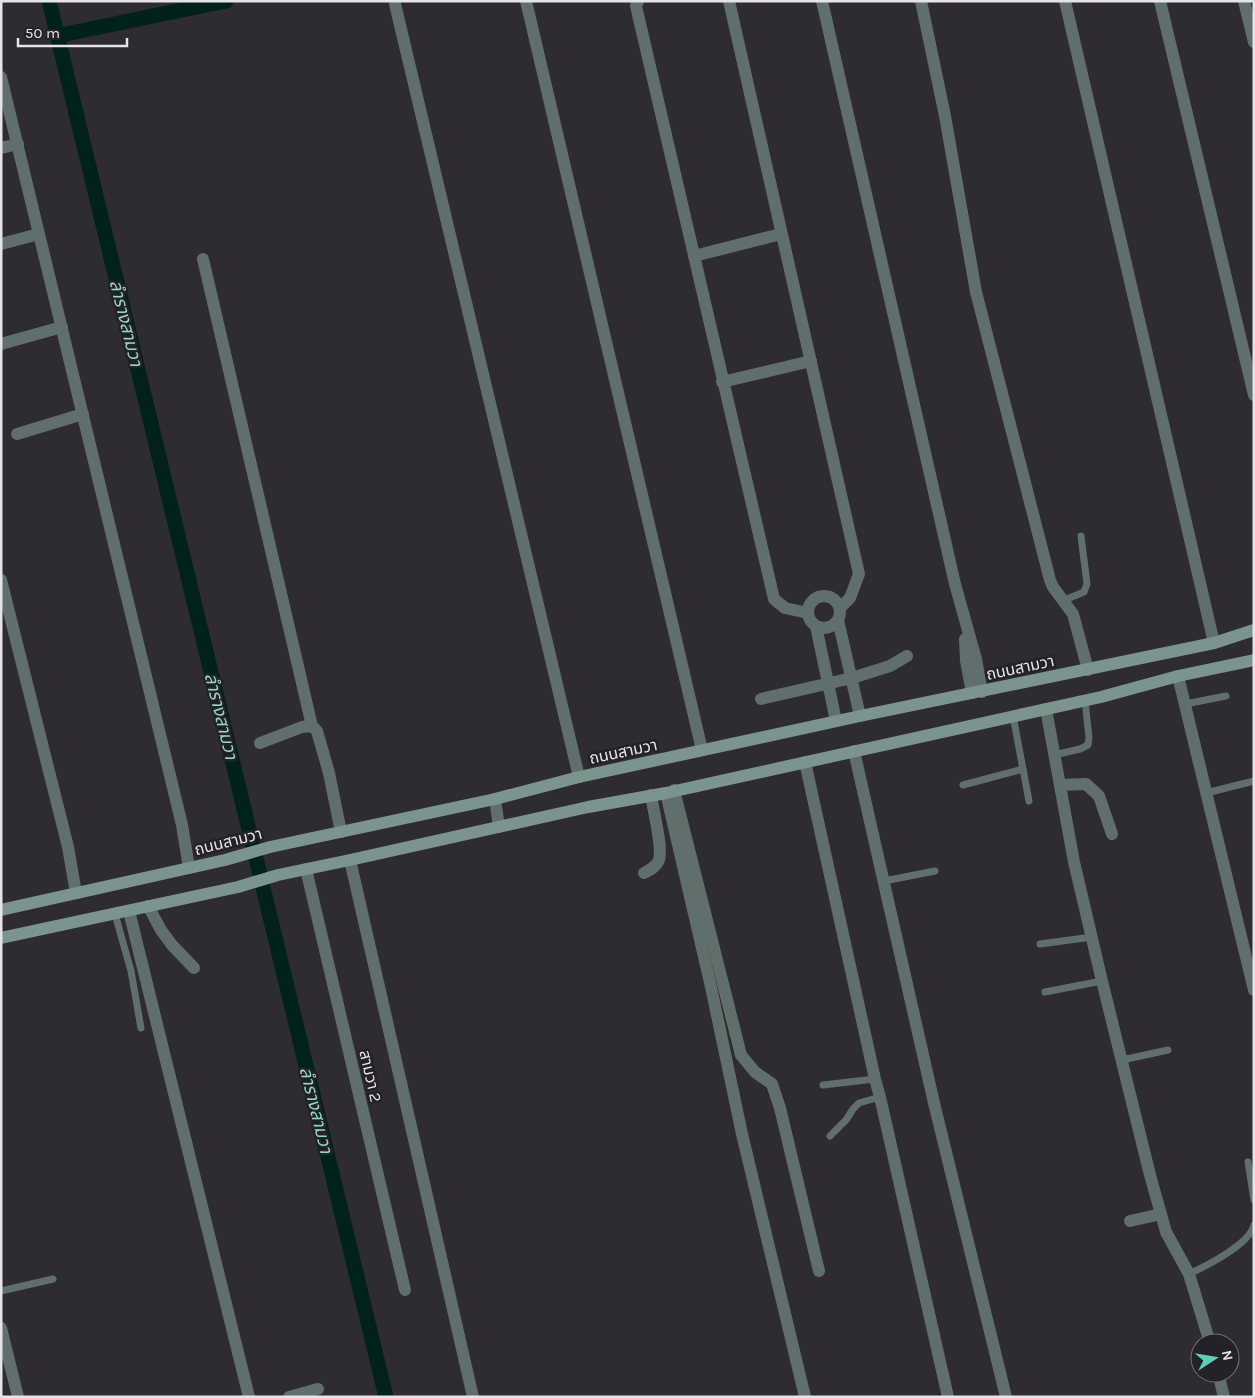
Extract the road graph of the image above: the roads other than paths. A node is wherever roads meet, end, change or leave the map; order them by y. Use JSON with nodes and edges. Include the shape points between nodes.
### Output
{"nodes":[{"id":1,"x":526,"y":1,"type":"edge"},
{"id":2,"x":638,"y":1,"type":"edge"},
{"id":3,"x":729,"y":1,"type":"edge"},
{"id":4,"x":822,"y":1,"type":"edge"},
{"id":5,"x":921,"y":1,"type":"edge"},
{"id":6,"x":1065,"y":1,"type":"edge"},
{"id":7,"x":1160,"y":1,"type":"edge"},
{"id":8,"x":1244,"y":1,"type":"edge"},
{"id":9,"x":395,"y":4,"type":"dead end"},
{"id":10,"x":1254,"y":42,"type":"edge"},
{"id":11,"x":1,"y":77,"type":"edge"},
{"id":12,"x":18,"y":144,"type":"junction"},
{"id":13,"x":1,"y":148,"type":"edge"},
{"id":14,"x":39,"y":234,"type":"junction"},
{"id":15,"x":781,"y":234,"type":"junction"},
{"id":16,"x":1,"y":244,"type":"edge"},
{"id":17,"x":694,"y":256,"type":"junction"},
{"id":18,"x":203,"y":259,"type":"dead end"},
{"id":19,"x":62,"y":327,"type":"junction"},
{"id":20,"x":1,"y":344,"type":"edge"},
{"id":21,"x":811,"y":361,"type":"junction"},
{"id":22,"x":722,"y":382,"type":"junction"},
{"id":23,"x":1254,"y":395,"type":"edge"},
{"id":24,"x":83,"y":414,"type":"junction"},
{"id":25,"x":17,"y":434,"type":"dead end"},
{"id":26,"x":1081,"y":536,"type":"dead end"},
{"id":27,"x":1,"y":580,"type":"edge"},
{"id":28,"x":1062,"y":601,"type":"junction"},
{"id":29,"x":808,"y":613,"type":"junction"},
{"id":30,"x":839,"y":614,"type":"junction"},
{"id":31,"x":816,"y":626,"type":"junction"},
{"id":32,"x":1254,"y":630,"type":"edge"},
{"id":33,"x":1214,"y":643,"type":"junction"},
{"id":34,"x":907,"y":656,"type":"dead end"},
{"id":35,"x":1254,"y":660,"type":"edge"},
{"id":36,"x":1088,"y":670,"type":"junction"},
{"id":37,"x":1178,"y":676,"type":"junction"},
{"id":38,"x":852,"y":678,"type":"junction"},
{"id":39,"x":828,"y":684,"type":"junction"},
{"id":40,"x":977,"y":693,"type":"junction"},
{"id":41,"x":1226,"y":696,"type":"dead end"},
{"id":42,"x":761,"y":699,"type":"dead end"},
{"id":43,"x":1085,"y":700,"type":"junction"},
{"id":44,"x":1185,"y":704,"type":"junction"},
{"id":45,"x":1046,"y":709,"type":"junction"},
{"id":46,"x":860,"y":716,"type":"junction"},
{"id":47,"x":1013,"y":716,"type":"junction"},
{"id":48,"x":836,"y":721,"type":"junction"},
{"id":49,"x":312,"y":726,"type":"junction"},
{"id":50,"x":260,"y":743,"type":"dead end"},
{"id":51,"x":702,"y":750,"type":"junction"},
{"id":52,"x":854,"y":751,"type":"junction"},
{"id":53,"x":1054,"y":754,"type":"junction"},
{"id":54,"x":805,"y":762,"type":"junction"},
{"id":55,"x":1023,"y":769,"type":"junction"},
{"id":56,"x":578,"y":777,"type":"junction"},
{"id":57,"x":1254,"y":782,"type":"edge"},
{"id":58,"x":963,"y":785,"type":"dead end"},
{"id":59,"x":1060,"y":785,"type":"junction"},
{"id":60,"x":670,"y":791,"type":"junction"},
{"id":61,"x":1206,"y":793,"type":"junction"},
{"id":62,"x":651,"y":795,"type":"junction"},
{"id":63,"x":495,"y":799,"type":"junction"},
{"id":64,"x":1029,"y":801,"type":"dead end"},
{"id":65,"x":500,"y":827,"type":"junction"},
{"id":66,"x":341,"y":832,"type":"junction"},
{"id":67,"x":1112,"y":834,"type":"dead end"},
{"id":68,"x":350,"y":860,"type":"junction"},
{"id":69,"x":189,"y":868,"type":"junction"},
{"id":70,"x":306,"y":869,"type":"junction"},
{"id":71,"x":935,"y":871,"type":"dead end"},
{"id":72,"x":644,"y":873,"type":"dead end"},
{"id":73,"x":884,"y":881,"type":"junction"},
{"id":74,"x":76,"y":893,"type":"junction"},
{"id":75,"x":148,"y":906,"type":"junction"},
{"id":76,"x":1,"y":910,"type":"edge"},
{"id":77,"x":129,"y":911,"type":"junction"},
{"id":78,"x":115,"y":914,"type":"junction"},
{"id":79,"x":1092,"y":937,"type":"junction"},
{"id":80,"x":1,"y":938,"type":"edge"},
{"id":81,"x":1040,"y":944,"type":"dead end"},
{"id":82,"x":194,"y":968,"type":"dead end"},
{"id":83,"x":1102,"y":981,"type":"junction"},
{"id":84,"x":1254,"y":990,"type":"edge"},
{"id":85,"x":1045,"y":992,"type":"dead end"},
{"id":86,"x":141,"y":1028,"type":"dead end"},
{"id":87,"x":1168,"y":1050,"type":"dead end"},
{"id":88,"x":1122,"y":1060,"type":"junction"},
{"id":89,"x":875,"y":1079,"type":"junction"},
{"id":90,"x":823,"y":1085,"type":"dead end"},
{"id":91,"x":880,"y":1097,"type":"junction"},
{"id":92,"x":830,"y":1136,"type":"dead end"},
{"id":93,"x":1248,"y":1162,"type":"dead end"},
{"id":94,"x":1254,"y":1200,"type":"edge"},
{"id":95,"x":1161,"y":1214,"type":"junction"},
{"id":96,"x":1130,"y":1220,"type":"dead end"},
{"id":97,"x":1254,"y":1225,"type":"edge"},
{"id":98,"x":819,"y":1271,"type":"dead end"},
{"id":99,"x":1189,"y":1274,"type":"junction"},
{"id":100,"x":53,"y":1279,"type":"dead end"},
{"id":101,"x":405,"y":1290,"type":"dead end"},
{"id":102,"x":1,"y":1291,"type":"edge"},
{"id":103,"x":1,"y":1328,"type":"edge"},
{"id":104,"x":1207,"y":1333,"type":"edge"},
{"id":105,"x":1220,"y":1383,"type":"edge"},
{"id":106,"x":318,"y":1389,"type":"dead end"},
{"id":107,"x":18,"y":1397,"type":"edge"},
{"id":108,"x":249,"y":1397,"type":"edge"},
{"id":109,"x":289,"y":1397,"type":"edge"},
{"id":110,"x":473,"y":1397,"type":"edge"},
{"id":111,"x":805,"y":1397,"type":"edge"},
{"id":112,"x":948,"y":1397,"type":"edge"},
{"id":113,"x":1006,"y":1397,"type":"edge"},
{"id":114,"x":1224,"y":1397,"type":"edge"}],
"edges":[{"from":1,"to":51,"type":"street"},
{"from":2,"to":17,"type":"street","via":[[636,6]]},
{"from":3,"to":15,"type":"street"},
{"from":4,"to":40,"type":"street","via":[[963,617],[966,661]]},
{"from":5,"to":28,"type":"street","via":[[976,292],[1050,580]]},
{"from":6,"to":33,"type":"street"},
{"from":7,"to":23,"type":"street"},
{"from":8,"to":10,"type":"street"},
{"from":9,"to":56,"type":"street"},
{"from":11,"to":12,"type":"street"},
{"from":12,"to":13,"type":"street"},
{"from":12,"to":14,"type":"street"},
{"from":14,"to":16,"type":"street"},
{"from":14,"to":19,"type":"street"},
{"from":15,"to":17,"type":"street"},
{"from":15,"to":21,"type":"street"},
{"from":17,"to":22,"type":"street"},
{"from":18,"to":49,"type":"street"},
{"from":19,"to":20,"type":"street"},
{"from":19,"to":24,"type":"street"},
{"from":21,"to":22,"type":"street"},
{"from":21,"to":30,"type":"street","via":[[858,574],[850,598]]},
{"from":22,"to":29,"type":"street","via":[[774,599],[785,608]]},
{"from":24,"to":25,"type":"street"},
{"from":24,"to":69,"type":"street","via":[[182,824]]},
{"from":26,"to":28,"type":"lane","via":[[1088,584],[1084,592]]},
{"from":27,"to":74,"type":"street","via":[[68,847]]},
{"from":28,"to":36,"type":"street","via":[[1073,614]]},
{"from":29,"to":30,"type":"street","via":[[810,605],[822,596],[836,601]]},
{"from":29,"to":31,"type":"street"},
{"from":30,"to":31,"type":"street","via":[[832,626]]},
{"from":30,"to":38,"type":"street"},
{"from":31,"to":39,"type":"street"},
{"from":32,"to":33,"type":"street","name":"ถนนสามวา"},
{"from":33,"to":36,"type":"street","name":"ถนนสามวา"},
{"from":34,"to":38,"type":"street","via":[[890,666]]},
{"from":35,"to":37,"type":"street"},
{"from":36,"to":40,"type":"street","name":"ถนนสามวา"},
{"from":37,"to":43,"type":"street"},
{"from":37,"to":44,"type":"street"},
{"from":38,"to":39,"type":"street"},
{"from":38,"to":46,"type":"street"},
{"from":39,"to":42,"type":"street"},
{"from":39,"to":48,"type":"street"},
{"from":40,"to":46,"type":"street","name":"ถนนสามวา"},
{"from":41,"to":44,"type":"lane"},
{"from":43,"to":45,"type":"street"},
{"from":43,"to":53,"type":"lane","via":[[1088,745]]},
{"from":44,"to":61,"type":"street"},
{"from":45,"to":47,"type":"street"},
{"from":45,"to":53,"type":"street"},
{"from":46,"to":48,"type":"street","name":"ถนนสามวา"},
{"from":47,"to":52,"type":"street"},
{"from":47,"to":55,"type":"lane"},
{"from":48,"to":51,"type":"street","name":"ถนนสามวา"},
{"from":49,"to":50,"type":"street"},
{"from":49,"to":66,"type":"street","via":[[317,731],[329,773]]},
{"from":51,"to":56,"type":"street","name":"ถนนสามวา"},
{"from":52,"to":54,"type":"street"},
{"from":52,"to":73,"type":"street"},
{"from":53,"to":59,"type":"street"},
{"from":54,"to":60,"type":"street"},
{"from":54,"to":89,"type":"street"},
{"from":55,"to":58,"type":"lane"},
{"from":55,"to":64,"type":"lane"},
{"from":56,"to":63,"type":"street","name":"ถนนสามวา"},
{"from":57,"to":61,"type":"lane"},
{"from":59,"to":67,"type":"street","via":[[1086,784],[1099,796]]},
{"from":59,"to":79,"type":"street"},
{"from":60,"to":62,"type":"street"},
{"from":60,"to":98,"type":"street","via":[[741,1055],[755,1072],[772,1084],[780,1108]]},
{"from":60,"to":111,"type":"street","via":[[742,1134]]},
{"from":61,"to":84,"type":"street"},
{"from":62,"to":65,"type":"street"},
{"from":62,"to":72,"type":"street","via":[[659,859]]},
{"from":63,"to":65,"type":"street"},
{"from":63,"to":66,"type":"street","name":"ถนนสามวา"},
{"from":65,"to":68,"type":"street"},
{"from":66,"to":69,"type":"street","name":"ถนนสามวา"},
{"from":68,"to":70,"type":"street"},
{"from":68,"to":110,"type":"street"},
{"from":69,"to":74,"type":"street","name":"ถนนสามวา"},
{"from":70,"to":75,"type":"street"},
{"from":70,"to":101,"type":"street","name":"สามวา 2"},
{"from":71,"to":73,"type":"lane"},
{"from":73,"to":113,"type":"street"},
{"from":74,"to":76,"type":"street","name":"ถนนสามวา"},
{"from":75,"to":77,"type":"street"},
{"from":75,"to":82,"type":"street","via":[[172,945]]},
{"from":77,"to":78,"type":"street"},
{"from":77,"to":108,"type":"street"},
{"from":78,"to":80,"type":"street"},
{"from":78,"to":86,"type":"lane","via":[[132,971]]},
{"from":79,"to":81,"type":"lane"},
{"from":79,"to":83,"type":"street"},
{"from":83,"to":85,"type":"lane"},
{"from":83,"to":88,"type":"street"},
{"from":87,"to":88,"type":"lane"},
{"from":88,"to":95,"type":"street"},
{"from":89,"to":90,"type":"lane"},
{"from":89,"to":91,"type":"street"},
{"from":91,"to":92,"type":"lane","via":[[859,1103]]},
{"from":91,"to":112,"type":"street"},
{"from":93,"to":94,"type":"lane"},
{"from":95,"to":96,"type":"street"},
{"from":95,"to":99,"type":"street","via":[[1166,1232]]},
{"from":97,"to":99,"type":"lane","via":[[1244,1241]]},
{"from":99,"to":104,"type":"street"},
{"from":100,"to":102,"type":"lane"},
{"from":103,"to":107,"type":"street"},
{"from":105,"to":114,"type":"street"},
{"from":106,"to":109,"type":"street"}]}
